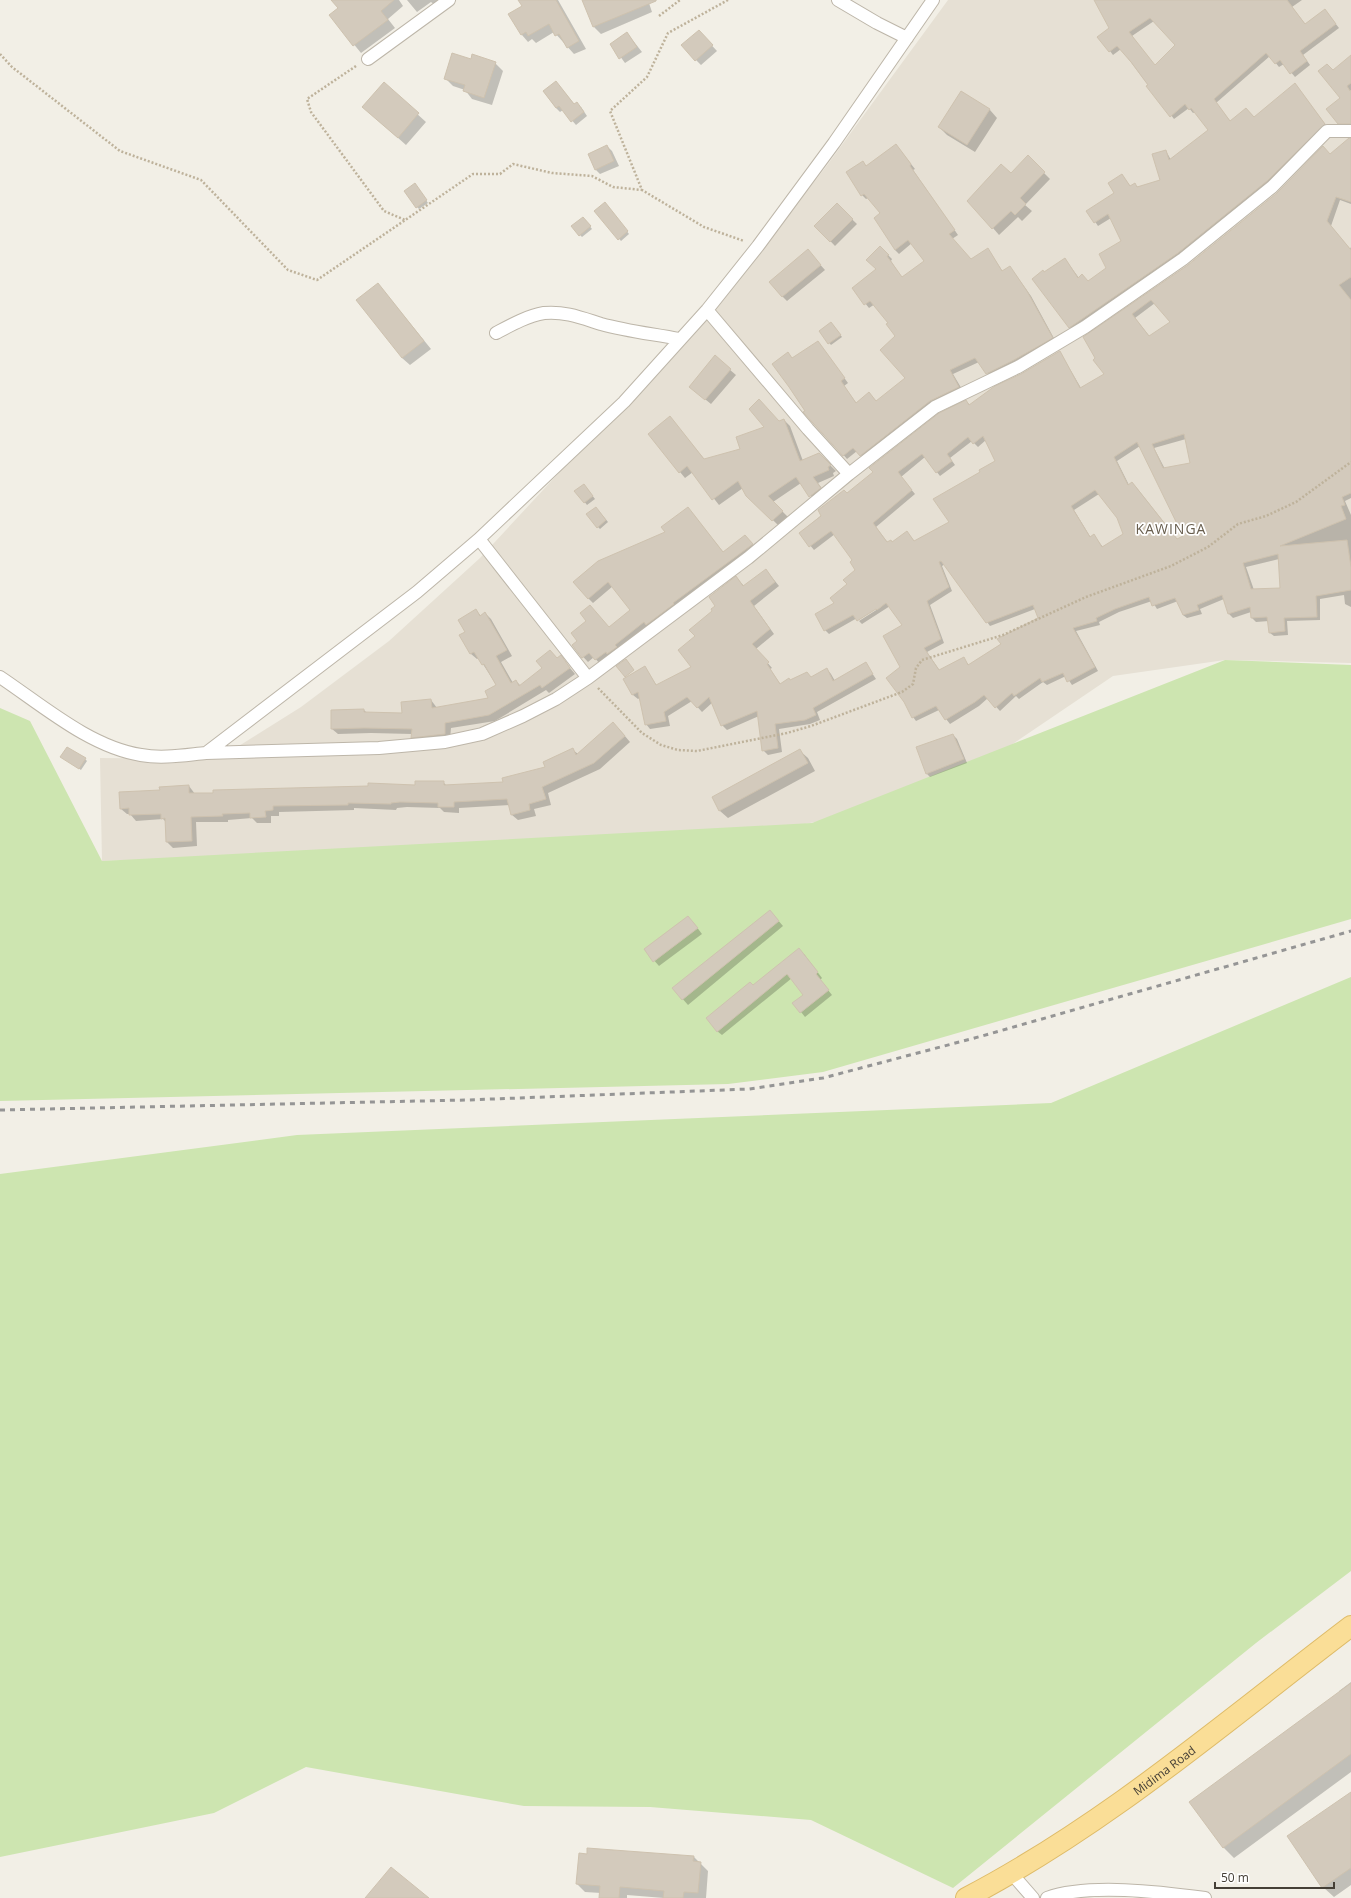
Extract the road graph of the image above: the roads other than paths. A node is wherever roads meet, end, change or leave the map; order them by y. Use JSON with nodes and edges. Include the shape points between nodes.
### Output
{"nodes":[{"id":1,"x":449,"y":0,"type":"edge"},
{"id":2,"x":838,"y":0,"type":"edge"},
{"id":3,"x":933,"y":0,"type":"edge"},
{"id":4,"x":907,"y":38,"type":"junction"},
{"id":5,"x":368,"y":59,"type":"road end"},
{"id":6,"x":1351,"y":130,"type":"edge"},
{"id":7,"x":707,"y":310,"type":"junction"},
{"id":8,"x":496,"y":333,"type":"dead end"},
{"id":9,"x":680,"y":339,"type":"junction"},
{"id":10,"x":849,"y":474,"type":"junction"},
{"id":11,"x":479,"y":540,"type":"junction"},
{"id":12,"x":0,"y":677,"type":"edge"},
{"id":13,"x":588,"y":678,"type":"junction"},
{"id":14,"x":206,"y":753,"type":"junction"},
{"id":15,"x":1351,"y":1626,"type":"edge"},
{"id":16,"x":1012,"y":1874,"type":"junction"},
{"id":17,"x":966,"y":1898,"type":"edge"},
{"id":18,"x":1033,"y":1898,"type":"edge"},
{"id":19,"x":1047,"y":1898,"type":"edge"},
{"id":20,"x":1205,"y":1898,"type":"edge"}],
"edges":[{"from":1,"to":5,"type":"street"},
{"from":2,"to":4,"type":"street"},
{"from":3,"to":4,"type":"street"},
{"from":4,"to":7,"type":"street","via":[[834,143]]},
{"from":6,"to":10,"type":"street","via":[[1327,132],[1272,187],[1212,237],[1150,283],[1085,327],[1018,367],[935,407]]},
{"from":7,"to":9,"type":"street"},
{"from":7,"to":10,"type":"street"},
{"from":8,"to":9,"type":"street","via":[[544,313],[579,316],[616,327]]},
{"from":9,"to":11,"type":"street","via":[[624,402]]},
{"from":10,"to":13,"type":"street","via":[[748,558]]},
{"from":11,"to":13,"type":"street"},
{"from":11,"to":14,"type":"street","via":[[417,592]]},
{"from":12,"to":14,"type":"street","via":[[80,731],[112,747],[142,755],[179,756]]},
{"from":13,"to":14,"type":"street","via":[[523,716],[482,734],[445,742],[379,748]]},
{"from":15,"to":16,"type":"main road","name":"Midima Road","via":[[1144,1785],[1078,1832]]},
{"from":16,"to":17,"type":"main road","name":"Midima Road"},
{"from":16,"to":18,"type":"street"},
{"from":19,"to":20,"type":"street","via":[[1066,1892],[1092,1890],[1152,1892]]}]}
